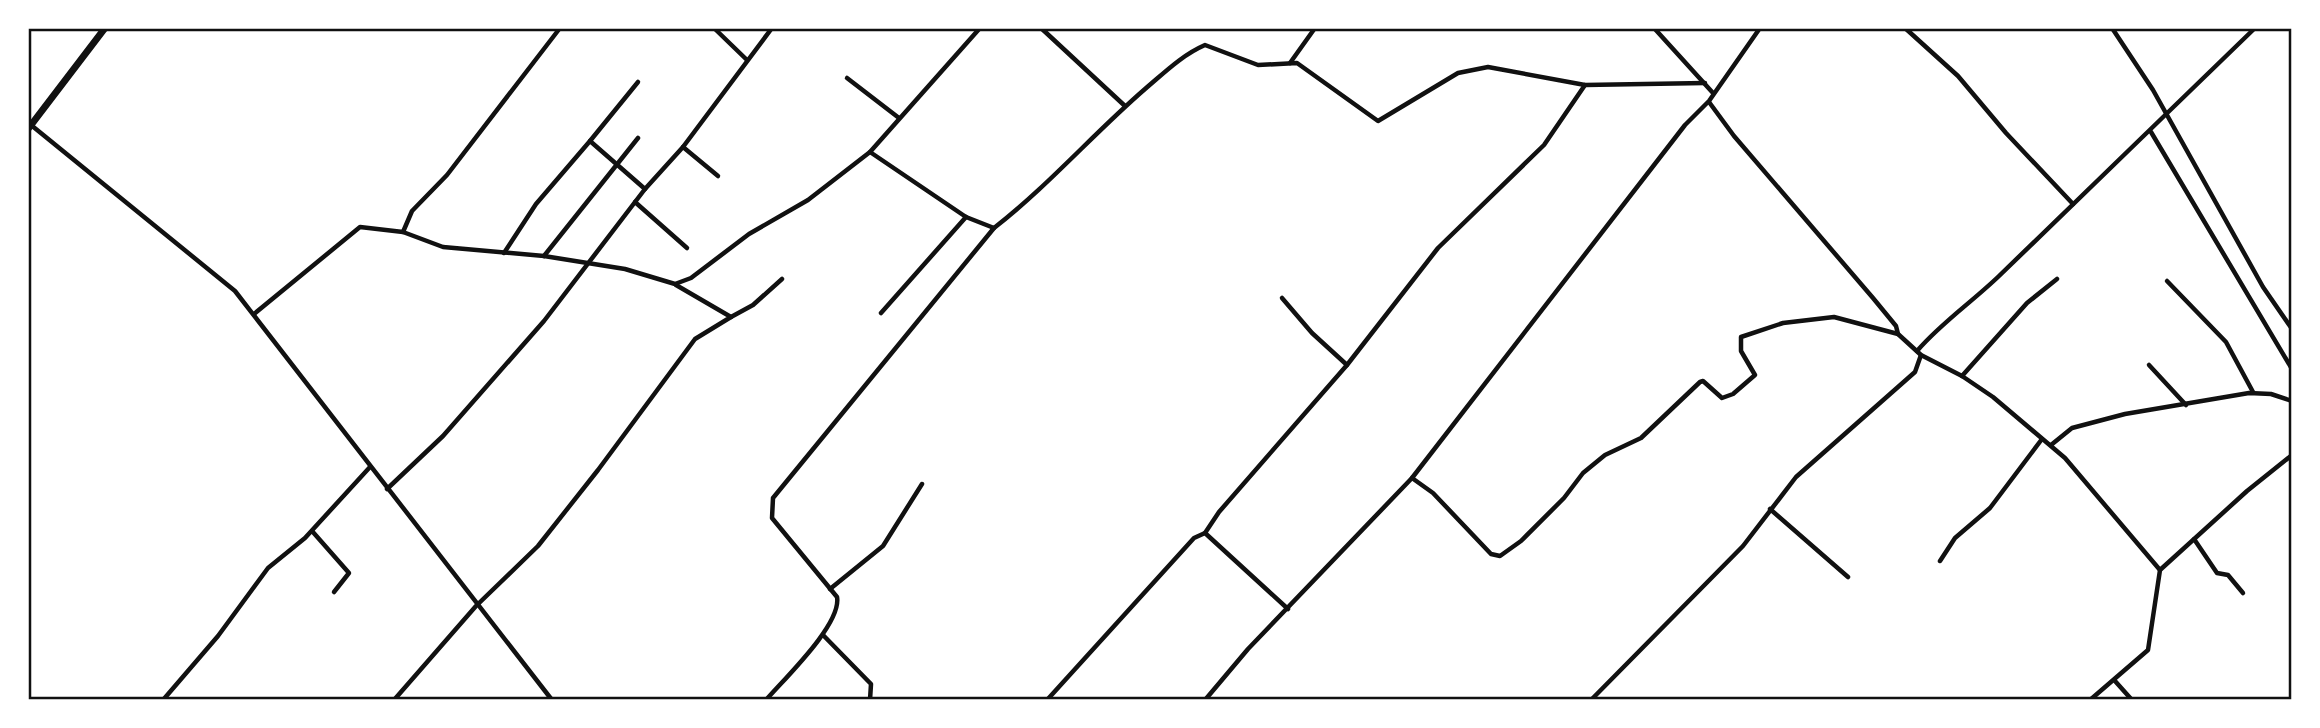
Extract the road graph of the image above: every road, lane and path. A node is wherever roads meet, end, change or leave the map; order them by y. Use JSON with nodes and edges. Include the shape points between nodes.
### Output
{"nodes":[{"id":1,"x":105,"y":28,"type":"edge"},
{"id":2,"x":560,"y":28,"type":"edge"},
{"id":3,"x":772,"y":28,"type":"edge"},
{"id":4,"x":980,"y":28,"type":"edge"},
{"id":5,"x":1041,"y":28,"type":"edge"},
{"id":6,"x":1315,"y":28,"type":"edge"},
{"id":7,"x":1654,"y":28,"type":"edge"},
{"id":8,"x":1760,"y":28,"type":"edge"},
{"id":9,"x":1905,"y":28,"type":"edge"},
{"id":10,"x":2112,"y":28,"type":"edge"},
{"id":11,"x":2255,"y":28,"type":"edge"},
{"id":12,"x":715,"y":29,"type":"edge"},
{"id":13,"x":747,"y":60,"type":"junction"},
{"id":14,"x":1289,"y":64,"type":"junction"},
{"id":15,"x":847,"y":78,"type":"dead end"},
{"id":16,"x":638,"y":82,"type":"dead end"},
{"id":17,"x":1705,"y":83,"type":"junction"},
{"id":18,"x":1585,"y":85,"type":"junction"},
{"id":19,"x":1713,"y":93,"type":"junction"},
{"id":20,"x":1709,"y":101,"type":"junction"},
{"id":21,"x":1125,"y":106,"type":"junction"},
{"id":22,"x":2167,"y":114,"type":"junction"},
{"id":23,"x":899,"y":118,"type":"junction"},
{"id":24,"x":29,"y":127,"type":"edge"},
{"id":25,"x":2151,"y":132,"type":"junction"},
{"id":26,"x":638,"y":138,"type":"dead end"},
{"id":27,"x":590,"y":141,"type":"junction"},
{"id":28,"x":683,"y":147,"type":"junction"},
{"id":29,"x":870,"y":152,"type":"junction"},
{"id":30,"x":617,"y":164,"type":"junction"},
{"id":31,"x":718,"y":176,"type":"dead end"},
{"id":32,"x":645,"y":189,"type":"junction"},
{"id":33,"x":635,"y":202,"type":"junction"},
{"id":34,"x":2073,"y":204,"type":"junction"},
{"id":35,"x":966,"y":217,"type":"junction"},
{"id":36,"x":994,"y":228,"type":"junction"},
{"id":37,"x":403,"y":232,"type":"junction"},
{"id":38,"x":687,"y":248,"type":"dead end"},
{"id":39,"x":504,"y":253,"type":"junction"},
{"id":40,"x":544,"y":256,"type":"junction"},
{"id":41,"x":586,"y":263,"type":"junction"},
{"id":42,"x":782,"y":279,"type":"dead end"},
{"id":43,"x":2057,"y":279,"type":"dead end"},
{"id":44,"x":2167,"y":281,"type":"dead end"},
{"id":45,"x":675,"y":284,"type":"junction"},
{"id":46,"x":1282,"y":298,"type":"dead end"},
{"id":47,"x":254,"y":313,"type":"junction"},
{"id":48,"x":881,"y":313,"type":"dead end"},
{"id":49,"x":731,"y":317,"type":"junction"},
{"id":50,"x":2292,"y":329,"type":"edge"},
{"id":51,"x":1898,"y":334,"type":"junction"},
{"id":52,"x":1918,"y":352,"type":"junction"},
{"id":53,"x":1347,"y":365,"type":"junction"},
{"id":54,"x":2149,"y":365,"type":"dead end"},
{"id":55,"x":2292,"y":369,"type":"edge"},
{"id":56,"x":1962,"y":376,"type":"junction"},
{"id":57,"x":2253,"y":393,"type":"junction"},
{"id":58,"x":2292,"y":401,"type":"edge"},
{"id":59,"x":2186,"y":405,"type":"junction"},
{"id":60,"x":2042,"y":439,"type":"junction"},
{"id":61,"x":2052,"y":445,"type":"junction"},
{"id":62,"x":2292,"y":456,"type":"edge"},
{"id":63,"x":370,"y":467,"type":"junction"},
{"id":64,"x":1412,"y":478,"type":"junction"},
{"id":65,"x":922,"y":484,"type":"dead end"},
{"id":66,"x":387,"y":489,"type":"junction"},
{"id":67,"x":1769,"y":509,"type":"junction"},
{"id":68,"x":312,"y":531,"type":"junction"},
{"id":69,"x":1205,"y":533,"type":"junction"},
{"id":70,"x":2194,"y":539,"type":"junction"},
{"id":71,"x":1940,"y":561,"type":"dead end"},
{"id":72,"x":2160,"y":570,"type":"junction"},
{"id":73,"x":1848,"y":577,"type":"dead end"},
{"id":74,"x":830,"y":589,"type":"junction"},
{"id":75,"x":334,"y":592,"type":"dead end"},
{"id":76,"x":2243,"y":593,"type":"dead end"},
{"id":77,"x":476,"y":606,"type":"junction"},
{"id":78,"x":1288,"y":609,"type":"junction"},
{"id":79,"x":823,"y":635,"type":"junction"},
{"id":80,"x":2115,"y":681,"type":"junction"},
{"id":81,"x":163,"y":700,"type":"edge"},
{"id":82,"x":394,"y":700,"type":"edge"},
{"id":83,"x":552,"y":700,"type":"edge"},
{"id":84,"x":766,"y":700,"type":"edge"},
{"id":85,"x":870,"y":700,"type":"edge"},
{"id":86,"x":1047,"y":700,"type":"edge"},
{"id":87,"x":1205,"y":700,"type":"edge"},
{"id":88,"x":1591,"y":700,"type":"edge"},
{"id":89,"x":2090,"y":700,"type":"edge"},
{"id":90,"x":2132,"y":700,"type":"edge"}],
"edges":[{"from":1,"to":24,"type":"main road"},
{"from":2,"to":37,"type":"street","via":[[447,175],[412,212]]},
{"from":3,"to":13,"type":"street"},
{"from":4,"to":23,"type":"street"},
{"from":5,"to":21,"type":"street"},
{"from":6,"to":14,"type":"street"},
{"from":7,"to":17,"type":"street"},
{"from":8,"to":19,"type":"street"},
{"from":9,"to":34,"type":"street","via":[[1958,76]]},
{"from":10,"to":22,"type":"street"},
{"from":11,"to":22,"type":"street"},
{"from":12,"to":13,"type":"street"},
{"from":13,"to":28,"type":"street"},
{"from":14,"to":18,"type":"street","via":[[1308,69],[1378,121],[1473,67]]},
{"from":14,"to":21,"type":"street","via":[[1244,62],[1205,45],[1187,53]]},
{"from":15,"to":23,"type":"street"},
{"from":16,"to":27,"type":"street"},
{"from":17,"to":18,"type":"street"},
{"from":17,"to":19,"type":"street"},
{"from":18,"to":53,"type":"street","via":[[1545,145],[1438,248]]},
{"from":19,"to":20,"type":"street"},
{"from":20,"to":51,"type":"street"},
{"from":20,"to":64,"type":"street","via":[[1685,125]]},
{"from":21,"to":36,"type":"street"},
{"from":22,"to":25,"type":"street"},
{"from":22,"to":50,"type":"street","via":[[2263,287]]},
{"from":23,"to":29,"type":"street"},
{"from":24,"to":47,"type":"street","via":[[234,291]]},
{"from":25,"to":34,"type":"street"},
{"from":25,"to":55,"type":"street"},
{"from":26,"to":30,"type":"street"},
{"from":27,"to":30,"type":"street"},
{"from":27,"to":39,"type":"street","via":[[536,204]]},
{"from":28,"to":31,"type":"street"},
{"from":28,"to":32,"type":"street"},
{"from":29,"to":35,"type":"street"},
{"from":29,"to":45,"type":"street","via":[[808,200]]},
{"from":30,"to":32,"type":"street"},
{"from":30,"to":40,"type":"street"},
{"from":32,"to":33,"type":"street"},
{"from":33,"to":38,"type":"street"},
{"from":33,"to":41,"type":"street"},
{"from":34,"to":52,"type":"street"},
{"from":35,"to":36,"type":"street"},
{"from":35,"to":48,"type":"street"},
{"from":36,"to":74,"type":"street","via":[[773,498],[772,518]]},
{"from":37,"to":39,"type":"street","via":[[443,247]]},
{"from":37,"to":47,"type":"street","via":[[360,227]]},
{"from":39,"to":40,"type":"street"},
{"from":40,"to":41,"type":"street"},
{"from":41,"to":45,"type":"street"},
{"from":41,"to":66,"type":"street","via":[[503,370]]},
{"from":42,"to":49,"type":"street","via":[[753,305]]},
{"from":43,"to":56,"type":"street","via":[[2027,303]]},
{"from":44,"to":57,"type":"street","via":[[2226,342]]},
{"from":45,"to":49,"type":"street"},
{"from":46,"to":53,"type":"street"},
{"from":47,"to":63,"type":"street"},
{"from":49,"to":77,"type":"street","via":[[695,339],[538,546]]},
{"from":51,"to":52,"type":"street"},
{"from":51,"to":64,"type":"street","via":[[1834,317],[1783,323],[1741,337],[1741,351],[1755,375],[1722,398],[1700,382],[1641,439],[1605,455],[1583,473],[1521,541],[1500,556],[1491,554],[1433,493]]},
{"from":52,"to":56,"type":"street"},
{"from":52,"to":67,"type":"street","via":[[1915,372],[1819,454]]},
{"from":53,"to":69,"type":"street"},
{"from":54,"to":59,"type":"street"},
{"from":56,"to":60,"type":"street"},
{"from":57,"to":58,"type":"street"},
{"from":57,"to":59,"type":"street"},
{"from":59,"to":61,"type":"street","via":[[2091,422],[2072,428]]},
{"from":60,"to":61,"type":"street"},
{"from":60,"to":71,"type":"street","via":[[1990,508],[1955,538]]},
{"from":61,"to":72,"type":"street"},
{"from":62,"to":70,"type":"street"},
{"from":63,"to":66,"type":"street"},
{"from":63,"to":68,"type":"street"},
{"from":64,"to":78,"type":"street"},
{"from":65,"to":74,"type":"street","via":[[883,546]]},
{"from":66,"to":77,"type":"street"},
{"from":67,"to":73,"type":"street"},
{"from":67,"to":88,"type":"street","via":[[1743,546]]},
{"from":68,"to":75,"type":"street","via":[[349,573]]},
{"from":68,"to":81,"type":"street","via":[[268,568]]},
{"from":69,"to":78,"type":"street"},
{"from":69,"to":86,"type":"street","via":[[1194,538]]},
{"from":70,"to":72,"type":"street"},
{"from":70,"to":76,"type":"street","via":[[2217,573],[2228,575]]},
{"from":72,"to":80,"type":"street","via":[[2148,650]]},
{"from":74,"to":79,"type":"street","via":[[839,606]]},
{"from":77,"to":82,"type":"street"},
{"from":77,"to":83,"type":"street"},
{"from":78,"to":87,"type":"street"},
{"from":79,"to":84,"type":"street"},
{"from":79,"to":85,"type":"street","via":[[871,684]]},
{"from":80,"to":89,"type":"street"},
{"from":80,"to":90,"type":"street"}]}
